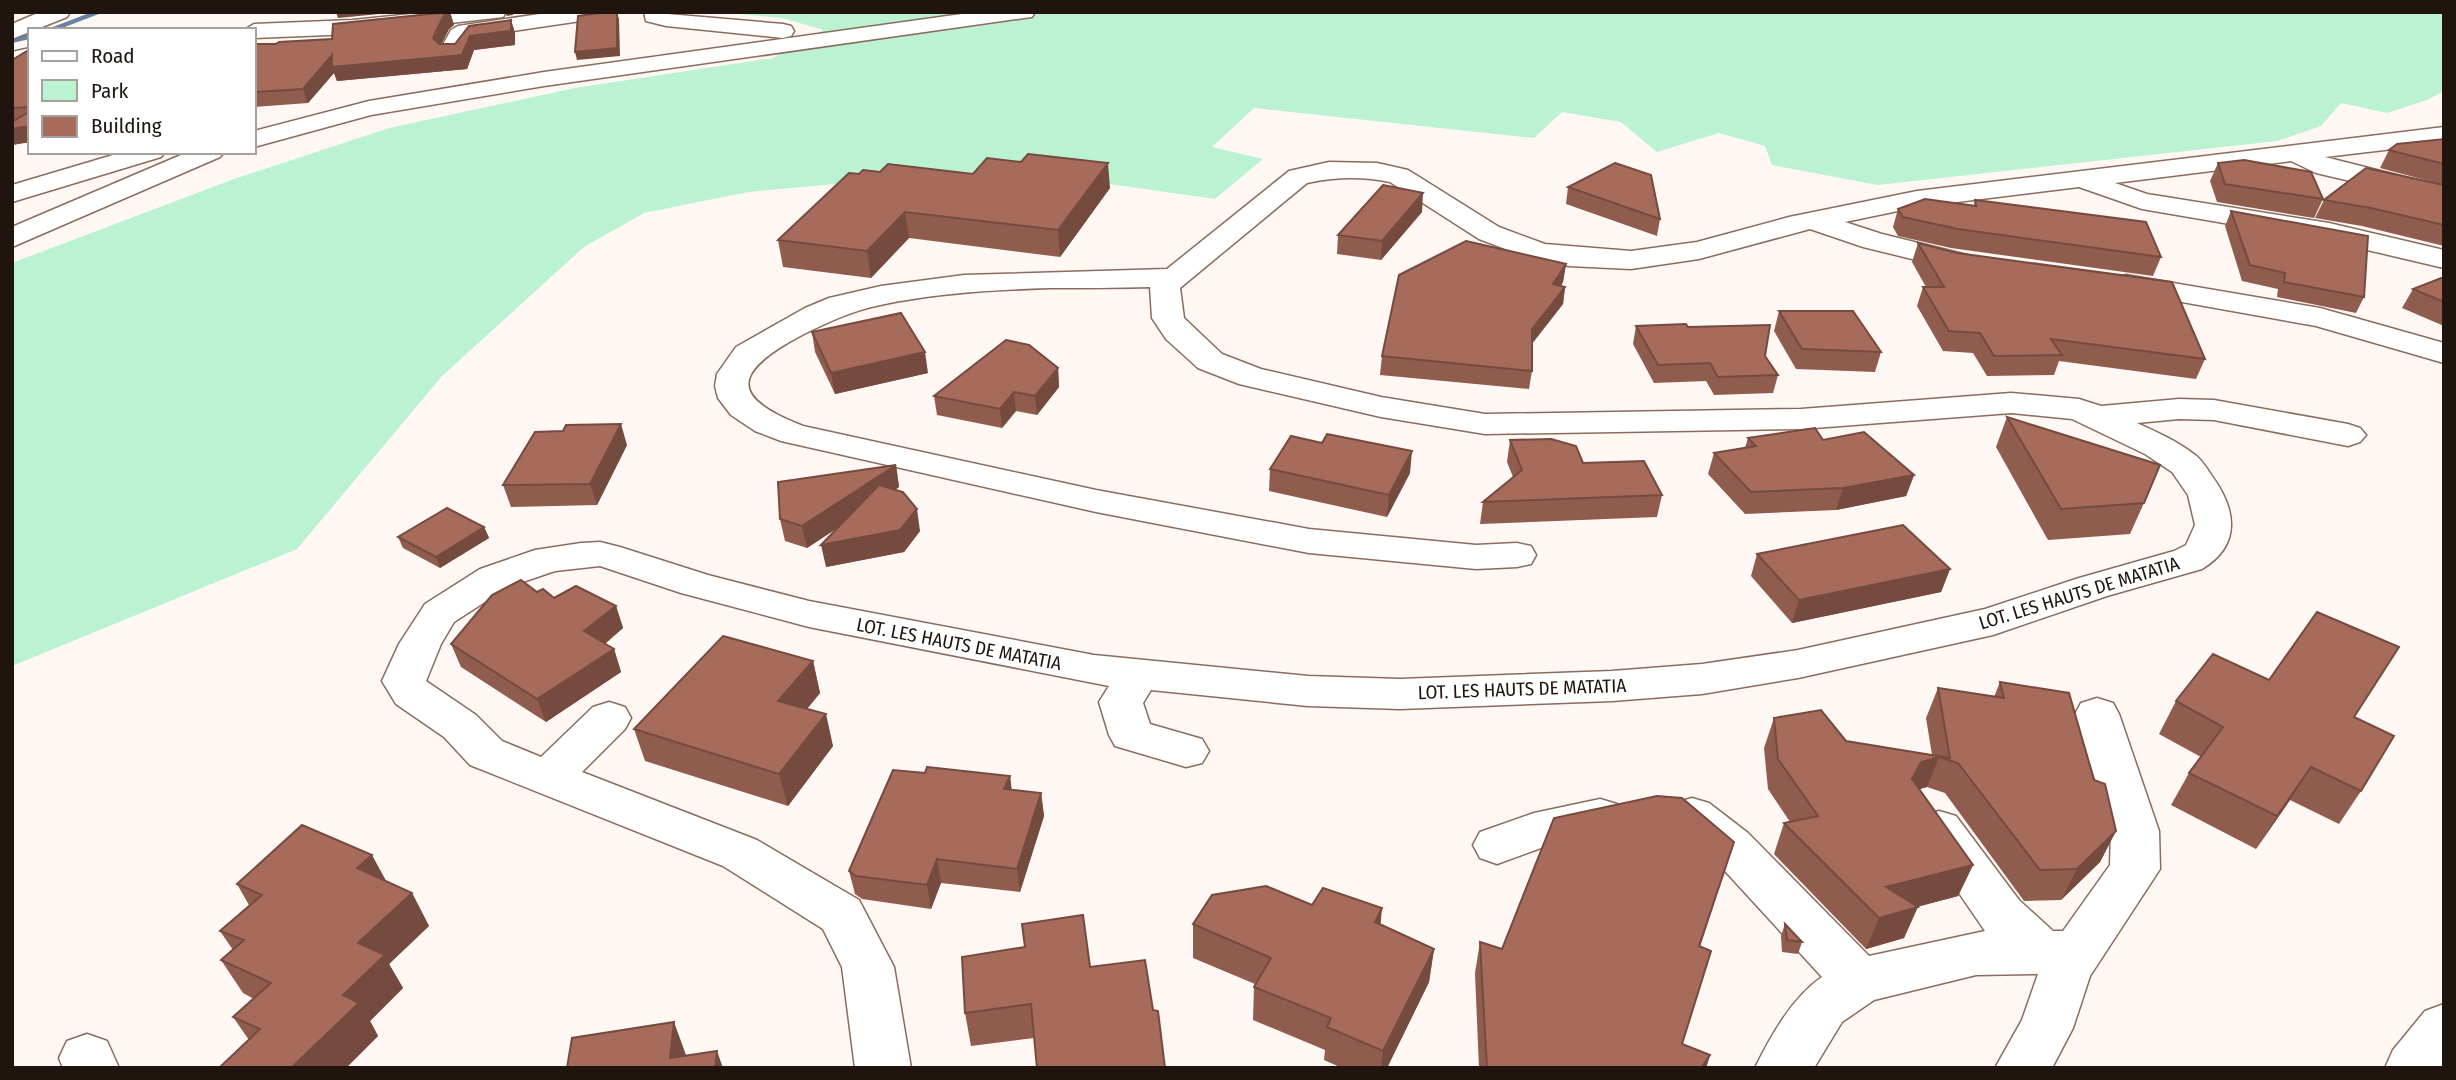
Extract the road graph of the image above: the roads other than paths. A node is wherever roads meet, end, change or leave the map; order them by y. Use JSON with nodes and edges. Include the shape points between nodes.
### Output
{"nodes":[{"id":1,"x":59,"y":12,"type":"edge"},
{"id":2,"x":495,"y":12,"type":"edge"},
{"id":3,"x":601,"y":12,"type":"edge"},
{"id":4,"x":655,"y":12,"type":"edge"},
{"id":5,"x":1024,"y":12,"type":"edge"},
{"id":6,"x":256,"y":31,"type":"edge"},
{"id":7,"x":12,"y":32,"type":"edge"},
{"id":8,"x":759,"y":49,"type":"junction"},
{"id":9,"x":450,"y":50,"type":"edge"},
{"id":10,"x":376,"y":107,"type":"junction"},
{"id":11,"x":259,"y":114,"type":"dead end"},
{"id":12,"x":2444,"y":135,"type":"edge"},
{"id":13,"x":256,"y":138,"type":"edge"},
{"id":14,"x":2294,"y":153,"type":"junction"},
{"id":15,"x":145,"y":154,"type":"edge"},
{"id":16,"x":206,"y":154,"type":"edge"},
{"id":17,"x":2080,"y":180,"type":"junction"},
{"id":18,"x":12,"y":194,"type":"edge"},
{"id":19,"x":2444,"y":195,"type":"edge"},
{"id":20,"x":90,"y":205,"type":"junction"},
{"id":21,"x":12,"y":218,"type":"edge"},
{"id":22,"x":1812,"y":220,"type":"junction"},
{"id":23,"x":12,"y":238,"type":"edge"},
{"id":24,"x":2444,"y":259,"type":"edge"},
{"id":25,"x":1990,"y":266,"type":"edge"},
{"id":26,"x":1173,"y":278,"type":"junction"},
{"id":27,"x":2093,"y":279,"type":"edge"},
{"id":28,"x":2444,"y":354,"type":"edge"},
{"id":29,"x":2098,"y":416,"type":"junction"},
{"id":30,"x":2348,"y":435,"type":"dead end"},
{"id":31,"x":1517,"y":555,"type":"dead end"},
{"id":32,"x":1139,"y":675,"type":"junction"},
{"id":33,"x":2097,"y":714,"type":"dead end"},
{"id":34,"x":609,"y":718,"type":"dead end"},
{"id":35,"x":1186,"y":751,"type":"dead end"},
{"id":36,"x":547,"y":779,"type":"junction"},
{"id":37,"x":1926,"y":808,"type":"edge"},
{"id":38,"x":1497,"y":845,"type":"dead end"},
{"id":39,"x":2060,"y":953,"type":"junction"},
{"id":40,"x":1859,"y":981,"type":"junction"},
{"id":41,"x":2444,"y":1027,"type":"edge"},
{"id":42,"x":883,"y":1068,"type":"edge"},
{"id":43,"x":1783,"y":1068,"type":"edge"},
{"id":44,"x":2023,"y":1068,"type":"edge"},
{"id":45,"x":2413,"y":1068,"type":"edge"}],
"edges":[{"from":1,"to":7,"type":"street"},
{"from":2,"to":6,"type":"street","via":[[353,27]]},
{"from":3,"to":9,"type":"street","via":[[466,31]]},
{"from":4,"to":8,"type":"street","via":[[654,16],[666,20],[785,32]]},
{"from":5,"to":8,"type":"street"},
{"from":8,"to":10,"type":"street"},
{"from":10,"to":11,"type":"street"},
{"from":10,"to":13,"type":"street"},
{"from":12,"to":14,"type":"street"},
{"from":14,"to":17,"type":"street"},
{"from":14,"to":19,"type":"street","via":[[2325,167]]},
{"from":15,"to":18,"type":"street"},
{"from":16,"to":20,"type":"street"},
{"from":17,"to":22,"type":"street","via":[[1917,199]]},
{"from":17,"to":24,"type":"street","via":[[2142,201],[2329,232]]},
{"from":20,"to":21,"type":"street"},
{"from":20,"to":23,"type":"street"},
{"from":22,"to":25,"type":"street","via":[[1873,241]]},
{"from":22,"to":26,"type":"street","via":[[1672,255],[1631,260],[1569,257],[1500,238],[1399,176],[1329,170],[1298,177]]},
{"from":26,"to":29,"type":"street","name":"LOT. LES HAUTS DE MATATIA","via":[[1165,286],[1168,318],[1210,361],[1251,377],[1381,407],[1485,424],[1801,419],[2011,403],[2079,409]]},
{"from":26,"to":31,"type":"street","via":[[963,283],[838,305],[774,337],[743,359],[734,394],[754,418],[793,434],[1096,501],[1309,541],[1476,557]]},
{"from":27,"to":28,"type":"street","via":[[2320,317]]},
{"from":29,"to":30,"type":"street","via":[[2214,410]]},
{"from":29,"to":32,"type":"street","name":"LOT. LES HAUTS DE MATATIA","via":[[2144,437],[2185,464],[2207,495],[2213,515],[2211,535],[2200,553],[1993,621],[1798,664],[1702,679],[1400,694],[1308,691]]},
{"from":32,"to":35,"type":"street","via":[[1121,702],[1131,735]]},
{"from":32,"to":36,"type":"street","name":"LOT. LES HAUTS DE MATATIA","via":[[809,614],[600,554],[550,559],[494,578],[439,613],[404,681],[411,693],[460,726],[486,753]]},
{"from":33,"to":39,"type":"street","via":[[2135,831],[2135,869]]},
{"from":34,"to":36,"type":"street"},
{"from":36,"to":42,"type":"street","name":"LOT. LES HAUTS DE MATATIA","via":[[740,853],[841,915],[867,967]]},
{"from":37,"to":39,"type":"street","via":[[2001,915]]},
{"from":38,"to":40,"type":"street","via":[[1534,831],[1643,808],[1685,810],[1731,846]]},
{"from":39,"to":40,"type":"street","via":[[1976,953]]},
{"from":39,"to":44,"type":"street","via":[[2066,968],[2046,1028]]},
{"from":40,"to":43,"type":"street","via":[[1823,1006]]},
{"from":41,"to":45,"type":"street"}]}
